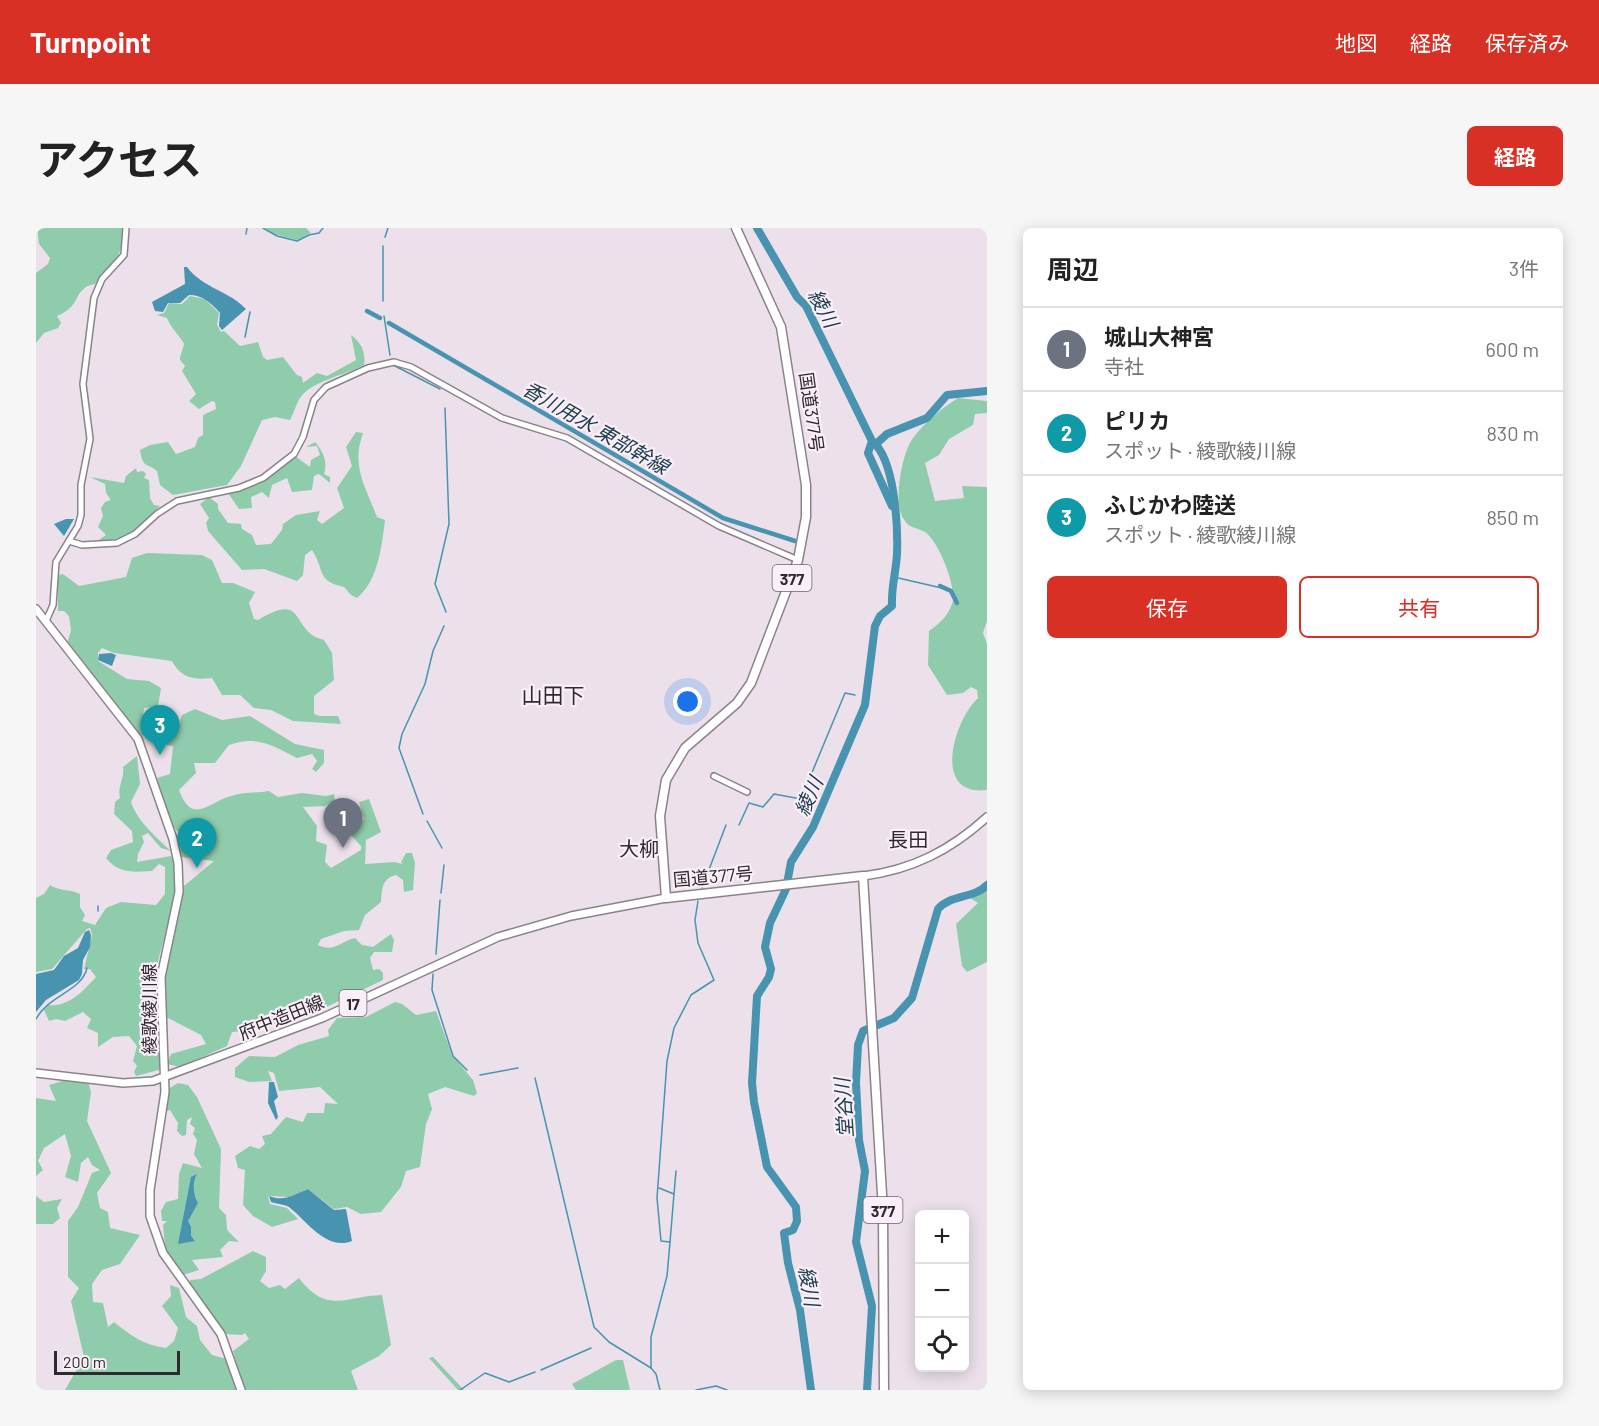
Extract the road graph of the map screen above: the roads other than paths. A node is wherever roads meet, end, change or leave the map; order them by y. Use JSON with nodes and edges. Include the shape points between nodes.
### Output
{"nodes":[{"id":1,"x":126,"y":228,"type":"edge"},
{"id":2,"x":736,"y":228,"type":"edge"},
{"id":3,"x":69,"y":541,"type":"junction"},
{"id":4,"x":798,"y":560,"type":"junction"},
{"id":5,"x":36,"y":609,"type":"edge"},
{"id":6,"x":46,"y":621,"type":"junction"},
{"id":7,"x":714,"y":776,"type":"dead end"},
{"id":8,"x":747,"y":792,"type":"dead end"},
{"id":9,"x":987,"y":817,"type":"edge"},
{"id":10,"x":863,"y":876,"type":"junction"},
{"id":11,"x":666,"y":898,"type":"junction"},
{"id":12,"x":36,"y":1073,"type":"edge"},
{"id":13,"x":165,"y":1077,"type":"junction"},
{"id":14,"x":241,"y":1390,"type":"edge"},
{"id":15,"x":885,"y":1390,"type":"edge"}],
"edges":[{"from":1,"to":3,"type":"street","via":[[124,255],[102,279],[94,298],[83,384],[89,448],[78,526]]},
{"from":2,"to":4,"type":"highway","name":"国道377号","number":"377","via":[[775,310],[786,353],[806,485],[806,517]]},
{"from":3,"to":4,"type":"street","via":[[117,543],[177,501],[239,488],[263,478],[294,454],[314,400],[326,387],[368,368],[394,362],[411,367],[489,413],[567,438],[718,526]]},
{"from":3,"to":6,"type":"street","via":[[56,562],[53,605]]},
{"from":4,"to":11,"type":"highway","name":"国道377号","number":"377","via":[[751,683],[737,703],[685,748],[666,780],[660,816]]},
{"from":5,"to":6,"type":"main road","name":"綾歌綾川線"},
{"from":6,"to":13,"type":"main road","name":"綾歌綾川線","via":[[138,739],[173,839],[179,892],[161,977]]},
{"from":7,"to":8,"type":"street"},
{"from":9,"to":10,"type":"main road","via":[[936,855],[902,868]]},
{"from":10,"to":11,"type":"highway","name":"国道377号"},
{"from":10,"to":15,"type":"highway","number":"377","via":[[883,1211]]},
{"from":11,"to":13,"type":"main road","name":"府中造田線","number":"17","via":[[571,916],[498,937],[322,1018]]},
{"from":12,"to":13,"type":"main road","name":"府中造田線","number":"17","via":[[123,1083]]},
{"from":13,"to":14,"type":"main road","name":"綾歌綾川線","via":[[150,1190],[151,1224],[167,1260],[221,1334]]}]}
